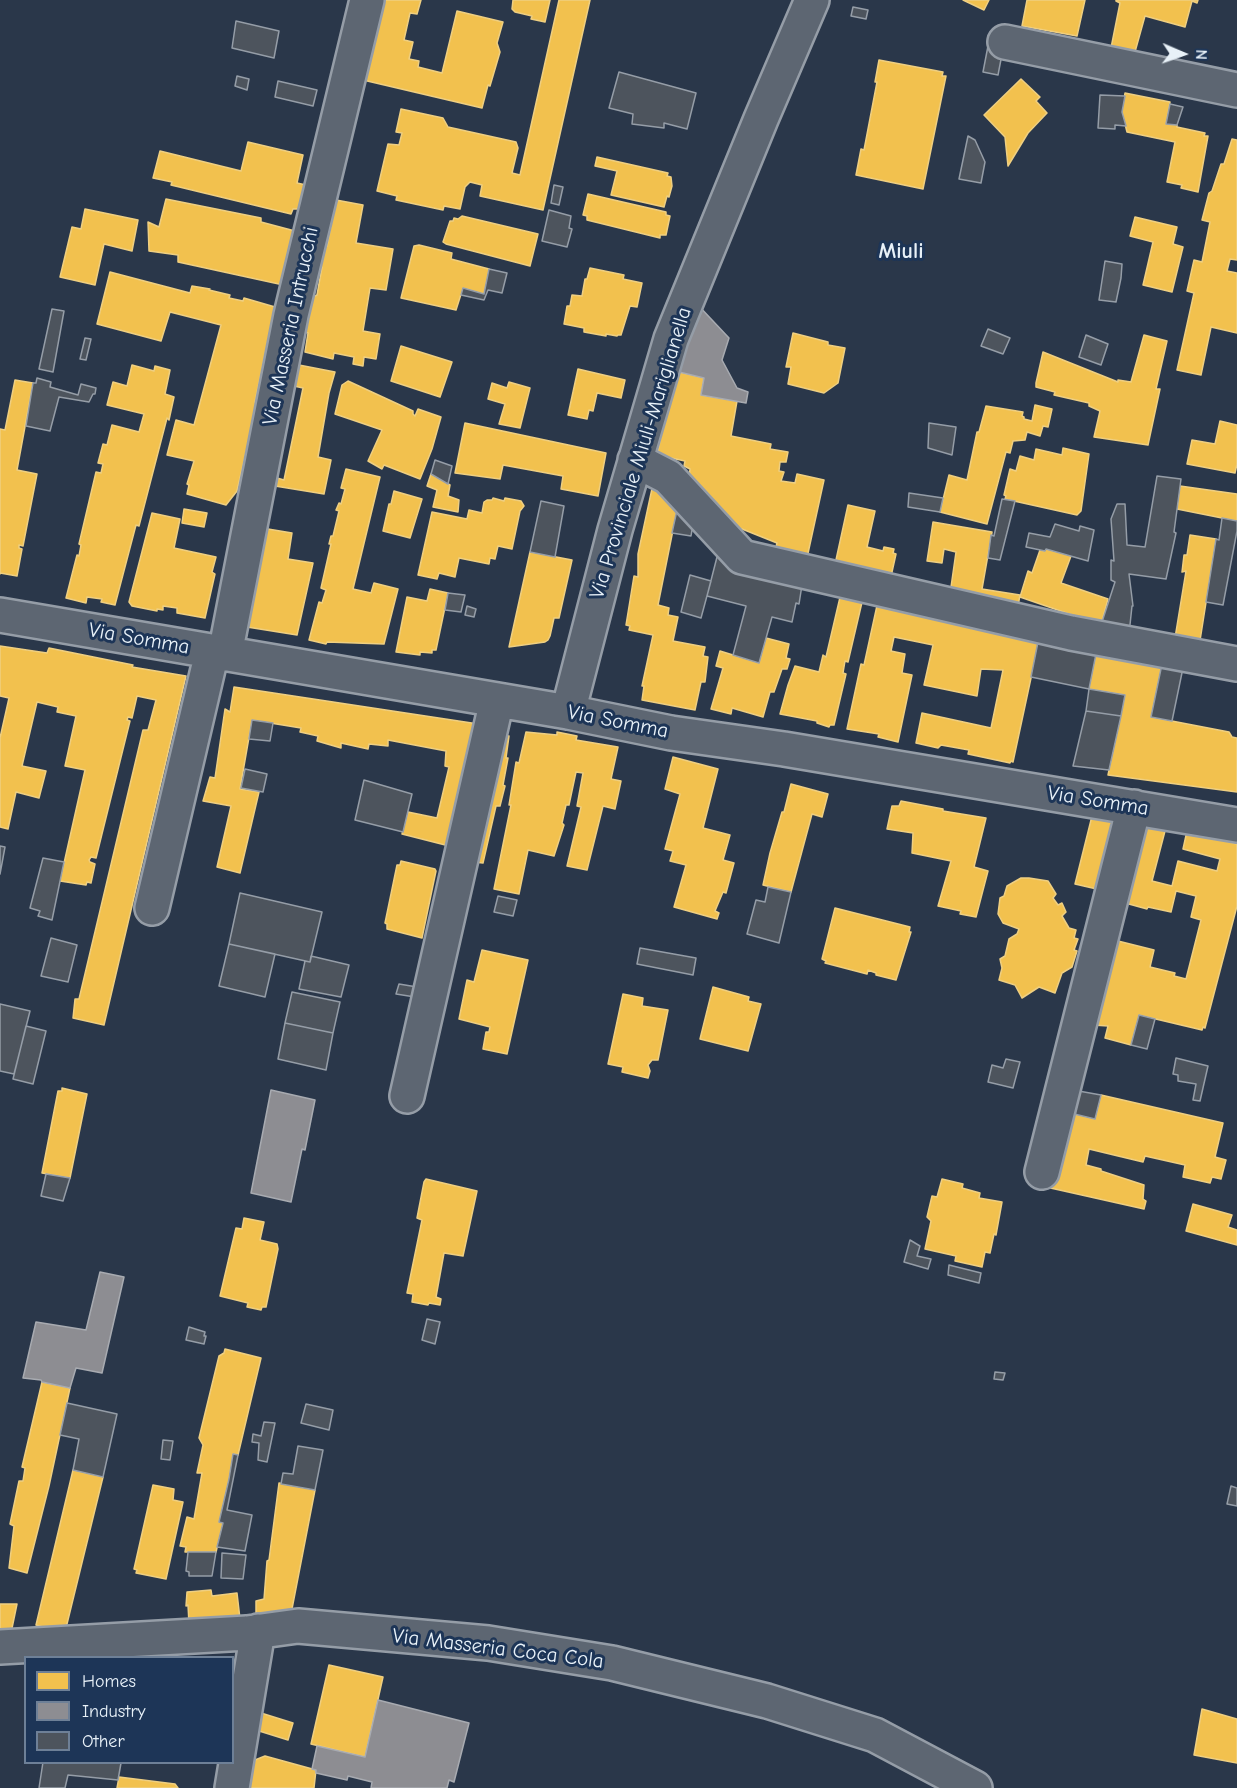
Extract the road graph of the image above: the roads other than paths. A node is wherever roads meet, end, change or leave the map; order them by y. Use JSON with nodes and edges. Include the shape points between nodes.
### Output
{"nodes":[{"id":1,"x":367,"y":0,"type":"edge"},
{"id":2,"x":812,"y":0,"type":"edge"},
{"id":3,"x":1005,"y":42,"type":"dead end"},
{"id":4,"x":1237,"y":90,"type":"edge"},
{"id":5,"x":635,"y":460,"type":"junction"},
{"id":6,"x":0,"y":615,"type":"edge"},
{"id":7,"x":218,"y":653,"type":"junction"},
{"id":8,"x":1237,"y":664,"type":"edge"},
{"id":9,"x":497,"y":700,"type":"junction"},
{"id":10,"x":568,"y":712,"type":"junction"},
{"id":11,"x":1134,"y":807,"type":"junction"},
{"id":12,"x":1237,"y":825,"type":"edge"},
{"id":13,"x":152,"y":908,"type":"dead end"},
{"id":14,"x":406,"y":1096,"type":"dead end"},
{"id":15,"x":1042,"y":1172,"type":"dead end"},
{"id":16,"x":258,"y":1631,"type":"junction"},
{"id":17,"x":0,"y":1647,"type":"edge"},
{"id":18,"x":232,"y":1788,"type":"edge"},
{"id":19,"x":975,"y":1788,"type":"edge"}],
"edges":[{"from":1,"to":7,"type":"street","name":"Via Masseria Intrucchi","via":[[291,315]]},
{"from":2,"to":5,"type":"street","name":"Via Provinciale Miuli-Mariglianella","via":[[671,339]]},
{"from":3,"to":4,"type":"street"},
{"from":5,"to":8,"type":"street","via":[[668,477],[742,557],[1071,633]]},
{"from":5,"to":10,"type":"street","name":"Via Provinciale Miuli-Mariglianella"},
{"from":6,"to":7,"type":"street","name":"Via Somma"},
{"from":7,"to":9,"type":"street","name":"Via Somma"},
{"from":7,"to":13,"type":"street","name":"Via Masseria Intrucchi"},
{"from":9,"to":10,"type":"street","name":"Via Somma"},
{"from":9,"to":14,"type":"street"},
{"from":10,"to":11,"type":"street","name":"Via Somma","via":[[671,733]]},
{"from":11,"to":12,"type":"street","name":"Via Somma"},
{"from":11,"to":15,"type":"street"},
{"from":16,"to":17,"type":"street","name":"Via Masseria Coca Cola"},
{"from":16,"to":18,"type":"street"},
{"from":16,"to":19,"type":"street","name":"Via Masseria Coca Cola","via":[[298,1626],[488,1643],[612,1663],[767,1701],[875,1735]]}]}
